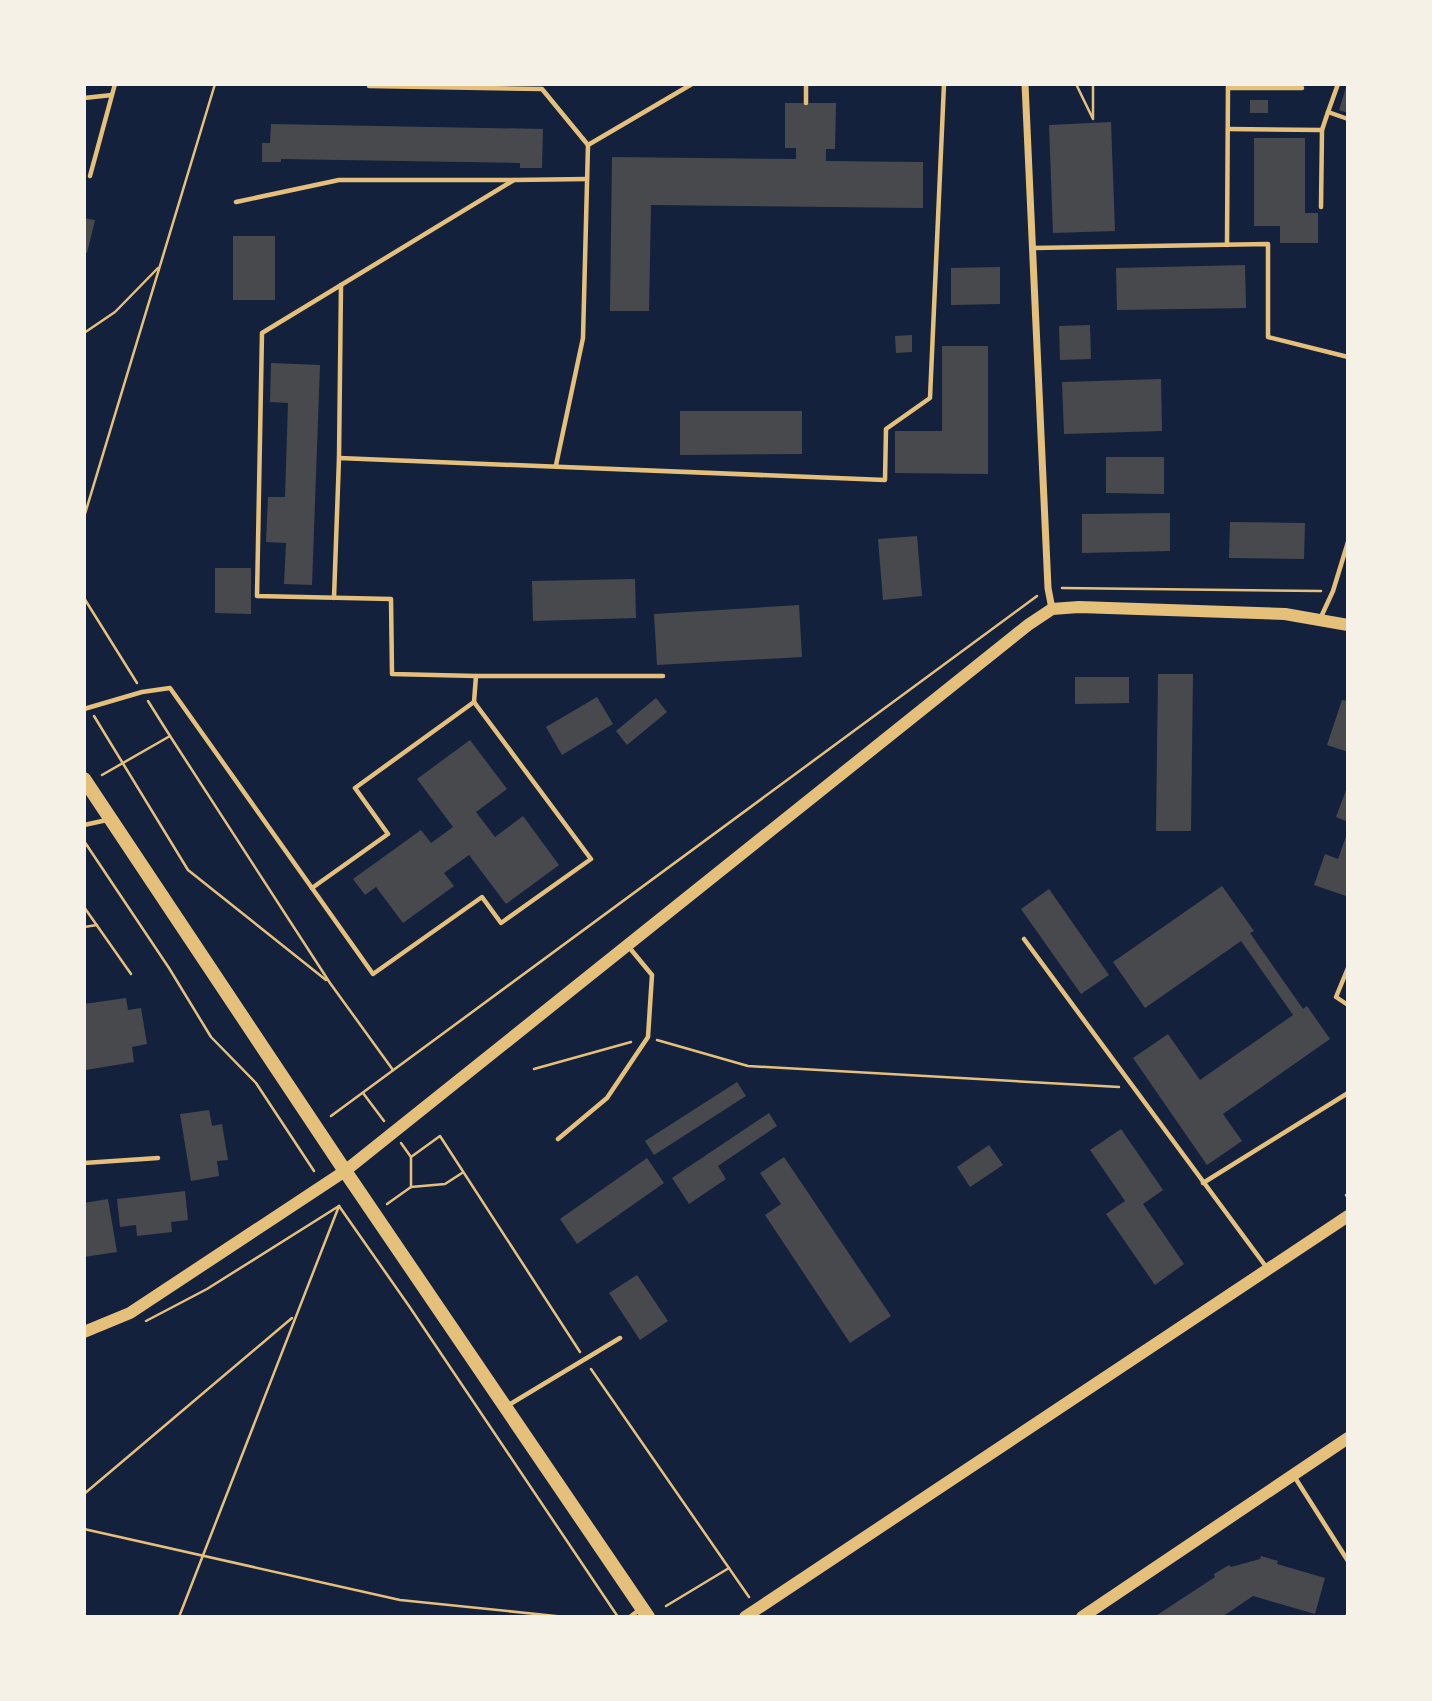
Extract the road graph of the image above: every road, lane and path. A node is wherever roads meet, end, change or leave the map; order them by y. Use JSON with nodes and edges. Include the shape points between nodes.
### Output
{"nodes":[{"id":1,"x":115,"y":84,"type":"edge"},
{"id":2,"x":215,"y":84,"type":"edge"},
{"id":3,"x":692,"y":84,"type":"edge"},
{"id":4,"x":806,"y":84,"type":"edge"},
{"id":5,"x":944,"y":84,"type":"edge"},
{"id":6,"x":1025,"y":84,"type":"edge"},
{"id":7,"x":1076,"y":84,"type":"edge"},
{"id":8,"x":1093,"y":84,"type":"edge"},
{"id":9,"x":1338,"y":84,"type":"edge"},
{"id":10,"x":369,"y":86,"type":"dead end"},
{"id":11,"x":1228,"y":86,"type":"edge"},
{"id":12,"x":1302,"y":88,"type":"dead end"},
{"id":13,"x":112,"y":95,"type":"junction"},
{"id":14,"x":84,"y":98,"type":"edge"},
{"id":15,"x":806,"y":103,"type":"dead end"},
{"id":16,"x":1328,"y":112,"type":"junction"},
{"id":17,"x":1348,"y":119,"type":"edge"},
{"id":18,"x":1228,"y":129,"type":"junction"},
{"id":19,"x":1322,"y":130,"type":"junction"},
{"id":20,"x":588,"y":145,"type":"junction"},
{"id":21,"x":90,"y":176,"type":"dead end"},
{"id":22,"x":587,"y":179,"type":"junction"},
{"id":23,"x":514,"y":180,"type":"junction"},
{"id":24,"x":236,"y":202,"type":"dead end"},
{"id":25,"x":1321,"y":207,"type":"dead end"},
{"id":26,"x":1227,"y":245,"type":"junction"},
{"id":27,"x":1032,"y":248,"type":"junction"},
{"id":28,"x":160,"y":266,"type":"junction"},
{"id":29,"x":341,"y":285,"type":"junction"},
{"id":30,"x":84,"y":332,"type":"edge"},
{"id":31,"x":1348,"y":357,"type":"edge"},
{"id":32,"x":339,"y":458,"type":"junction"},
{"id":33,"x":556,"y":465,"type":"junction"},
{"id":34,"x":84,"y":517,"type":"edge"},
{"id":35,"x":1348,"y":542,"type":"edge"},
{"id":36,"x":334,"y":597,"type":"junction"},
{"id":37,"x":84,"y":598,"type":"edge"},
{"id":38,"x":1052,"y":609,"type":"junction"},
{"id":39,"x":1320,"y":620,"type":"junction"},
{"id":40,"x":1348,"y":625,"type":"edge"},
{"id":41,"x":476,"y":676,"type":"junction"},
{"id":42,"x":663,"y":676,"type":"dead end"},
{"id":43,"x":142,"y":692,"type":"junction"},
{"id":44,"x":474,"y":702,"type":"junction"},
{"id":45,"x":86,"y":708,"type":"edge"},
{"id":46,"x":170,"y":736,"type":"junction"},
{"id":47,"x":122,"y":762,"type":"junction"},
{"id":48,"x":102,"y":775,"type":"dead end"},
{"id":49,"x":84,"y":779,"type":"edge"},
{"id":50,"x":111,"y":819,"type":"junction"},
{"id":51,"x":84,"y":825,"type":"edge"},
{"id":52,"x":84,"y":841,"type":"edge"},
{"id":53,"x":312,"y":888,"type":"junction"},
{"id":54,"x":84,"y":906,"type":"edge"},
{"id":55,"x":97,"y":925,"type":"junction"},
{"id":56,"x":84,"y":927,"type":"edge"},
{"id":57,"x":1024,"y":939,"type":"dead end"},
{"id":58,"x":628,"y":945,"type":"junction"},
{"id":59,"x":1348,"y":968,"type":"edge"},
{"id":60,"x":131,"y":974,"type":"dead end"},
{"id":61,"x":330,"y":983,"type":"junction"},
{"id":62,"x":1348,"y":1005,"type":"edge"},
{"id":63,"x":648,"y":1037,"type":"junction"},
{"id":64,"x":534,"y":1069,"type":"dead end"},
{"id":65,"x":393,"y":1071,"type":"dead end"},
{"id":66,"x":1133,"y":1088,"type":"junction"},
{"id":67,"x":1348,"y":1093,"type":"edge"},
{"id":68,"x":363,"y":1094,"type":"dead end"},
{"id":69,"x":331,"y":1116,"type":"dead end"},
{"id":70,"x":303,"y":1138,"type":"dead end"},
{"id":71,"x":558,"y":1139,"type":"dead end"},
{"id":72,"x":296,"y":1143,"type":"junction"},
{"id":73,"x":158,"y":1158,"type":"dead end"},
{"id":74,"x":84,"y":1163,"type":"edge"},
{"id":75,"x":314,"y":1171,"type":"dead end"},
{"id":76,"x":345,"y":1171,"type":"junction"},
{"id":77,"x":462,"y":1172,"type":"junction"},
{"id":78,"x":1202,"y":1183,"type":"junction"},
{"id":79,"x":411,"y":1187,"type":"junction"},
{"id":80,"x":339,"y":1206,"type":"junction"},
{"id":81,"x":384,"y":1206,"type":"dead end"},
{"id":82,"x":1348,"y":1216,"type":"edge"},
{"id":83,"x":361,"y":1224,"type":"dead end"},
{"id":84,"x":355,"y":1228,"type":"junction"},
{"id":85,"x":1268,"y":1269,"type":"junction"},
{"id":86,"x":295,"y":1315,"type":"junction"},
{"id":87,"x":146,"y":1321,"type":"dead end"},
{"id":88,"x":84,"y":1332,"type":"edge"},
{"id":89,"x":620,"y":1338,"type":"dead end"},
{"id":90,"x":585,"y":1360,"type":"junction"},
{"id":91,"x":507,"y":1407,"type":"junction"},
{"id":92,"x":1348,"y":1438,"type":"edge"},
{"id":93,"x":1293,"y":1475,"type":"junction"},
{"id":94,"x":84,"y":1494,"type":"edge"},
{"id":95,"x":84,"y":1529,"type":"edge"},
{"id":96,"x":204,"y":1556,"type":"junction"},
{"id":97,"x":1348,"y":1561,"type":"edge"},
{"id":98,"x":729,"y":1568,"type":"junction"},
{"id":99,"x":666,"y":1606,"type":"dead end"},
{"id":100,"x":757,"y":1609,"type":"junction"},
{"id":101,"x":645,"y":1612,"type":"edge"},
{"id":102,"x":1099,"y":1612,"type":"edge"},
{"id":103,"x":179,"y":1617,"type":"edge"},
{"id":104,"x":565,"y":1617,"type":"edge"},
{"id":105,"x":618,"y":1617,"type":"edge"},
{"id":106,"x":629,"y":1617,"type":"edge"},
{"id":107,"x":746,"y":1617,"type":"edge"},
{"id":108,"x":1082,"y":1617,"type":"edge"}],
"edges":[{"from":1,"to":13,"type":"lane"},
{"from":2,"to":28,"type":"path"},
{"from":3,"to":20,"type":"lane"},
{"from":4,"to":15,"type":"lane"},
{"from":5,"to":33,"type":"lane","via":[[930,398],[886,429],[885,480]]},
{"from":6,"to":27,"type":"street"},
{"from":7,"to":8,"type":"path","via":[[1093,119]]},
{"from":9,"to":16,"type":"lane"},
{"from":10,"to":20,"type":"lane","via":[[542,89]]},
{"from":11,"to":12,"type":"lane"},
{"from":11,"to":18,"type":"lane"},
{"from":13,"to":14,"type":"lane"},
{"from":13,"to":21,"type":"lane"},
{"from":16,"to":17,"type":"lane"},
{"from":16,"to":19,"type":"lane"},
{"from":18,"to":19,"type":"lane"},
{"from":18,"to":26,"type":"lane"},
{"from":19,"to":25,"type":"lane"},
{"from":20,"to":22,"type":"lane"},
{"from":22,"to":23,"type":"lane"},
{"from":22,"to":33,"type":"lane","via":[[583,338]]},
{"from":23,"to":24,"type":"lane","via":[[339,180]]},
{"from":23,"to":29,"type":"lane"},
{"from":26,"to":27,"type":"lane"},
{"from":26,"to":31,"type":"lane","via":[[1268,244],[1268,337]]},
{"from":27,"to":38,"type":"street"},
{"from":28,"to":30,"type":"path","via":[[115,312]]},
{"from":28,"to":34,"type":"path"},
{"from":29,"to":32,"type":"lane"},
{"from":29,"to":36,"type":"lane","via":[[262,332],[257,596]]},
{"from":32,"to":33,"type":"lane"},
{"from":32,"to":36,"type":"lane"},
{"from":35,"to":39,"type":"lane"},
{"from":36,"to":41,"type":"lane","via":[[391,599],[392,674]]},
{"from":37,"to":43,"type":"path"},
{"from":38,"to":39,"type":"street","via":[[1285,614]]},
{"from":38,"to":58,"type":"street"},
{"from":39,"to":40,"type":"street"},
{"from":41,"to":42,"type":"lane"},
{"from":41,"to":44,"type":"lane"},
{"from":43,"to":45,"type":"lane"},
{"from":43,"to":46,"type":"path"},
{"from":43,"to":53,"type":"lane","via":[[170,688]]},
{"from":44,"to":53,"type":"lane","via":[[355,788],[387,834]]},
{"from":44,"to":53,"type":"lane","via":[[591,859],[501,923],[482,897],[373,974]]},
{"from":45,"to":47,"type":"path"},
{"from":46,"to":47,"type":"path"},
{"from":46,"to":61,"type":"path"},
{"from":47,"to":48,"type":"path"},
{"from":47,"to":61,"type":"path","via":[[188,870]]},
{"from":49,"to":50,"type":"main road"},
{"from":50,"to":51,"type":"lane"},
{"from":50,"to":76,"type":"main road"},
{"from":52,"to":72,"type":"path","via":[[211,1037],[256,1083]]},
{"from":54,"to":55,"type":"path"},
{"from":55,"to":56,"type":"path"},
{"from":55,"to":60,"type":"path"},
{"from":57,"to":66,"type":"lane"},
{"from":58,"to":63,"type":"lane","via":[[652,975]]},
{"from":58,"to":76,"type":"street"},
{"from":59,"to":62,"type":"lane","via":[[1336,998]]},
{"from":61,"to":65,"type":"path"},
{"from":63,"to":64,"type":"path"},
{"from":63,"to":66,"type":"path","via":[[748,1066]]},
{"from":63,"to":71,"type":"lane","via":[[607,1098]]},
{"from":66,"to":78,"type":"lane"},
{"from":67,"to":78,"type":"lane"},
{"from":68,"to":69,"type":"path"},
{"from":70,"to":72,"type":"path"},
{"from":72,"to":75,"type":"path"},
{"from":73,"to":74,"type":"lane"},
{"from":76,"to":88,"type":"street","via":[[130,1313]]},
{"from":76,"to":91,"type":"main road"},
{"from":77,"to":79,"type":"path","via":[[445,1184]]},
{"from":77,"to":79,"type":"path","via":[[440,1136],[411,1157]]},
{"from":77,"to":90,"type":"path"},
{"from":78,"to":85,"type":"lane"},
{"from":79,"to":81,"type":"path"},
{"from":80,"to":84,"type":"path"},
{"from":80,"to":86,"type":"path"},
{"from":80,"to":87,"type":"path","via":[[207,1289]]},
{"from":82,"to":85,"type":"street"},
{"from":83,"to":84,"type":"path"},
{"from":84,"to":105,"type":"path"},
{"from":85,"to":100,"type":"street"},
{"from":86,"to":94,"type":"path"},
{"from":86,"to":96,"type":"path"},
{"from":89,"to":90,"type":"lane"},
{"from":90,"to":91,"type":"lane"},
{"from":90,"to":98,"type":"path"},
{"from":91,"to":101,"type":"main road"},
{"from":92,"to":93,"type":"street"},
{"from":93,"to":97,"type":"lane"},
{"from":93,"to":102,"type":"street"},
{"from":95,"to":96,"type":"path"},
{"from":96,"to":103,"type":"path"},
{"from":96,"to":104,"type":"path","via":[[400,1600]]},
{"from":98,"to":99,"type":"path"},
{"from":98,"to":100,"type":"path"},
{"from":100,"to":107,"type":"street"},
{"from":101,"to":106,"type":"lane"},
{"from":102,"to":108,"type":"street"}]}
